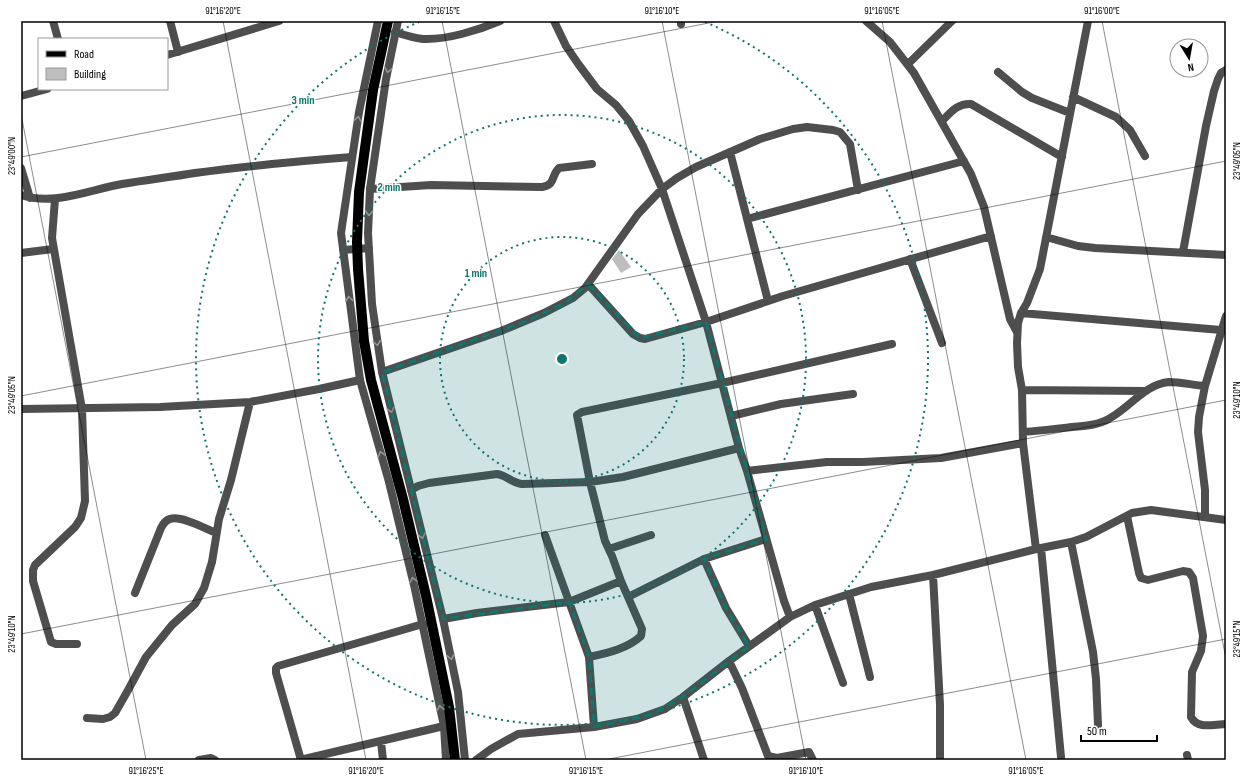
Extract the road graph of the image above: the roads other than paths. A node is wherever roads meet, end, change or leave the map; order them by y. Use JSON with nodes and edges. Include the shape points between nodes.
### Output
{"nodes":[{"id":1,"x":53,"y":21,"type":"edge"},
{"id":2,"x":170,"y":21,"type":"edge"},
{"id":3,"x":279,"y":21,"type":"edge"},
{"id":4,"x":378,"y":21,"type":"edge"},
{"id":5,"x":388,"y":21,"type":"edge"},
{"id":6,"x":398,"y":21,"type":"edge"},
{"id":7,"x":500,"y":21,"type":"edge"},
{"id":8,"x":554,"y":21,"type":"edge"},
{"id":9,"x":866,"y":21,"type":"edge"},
{"id":10,"x":952,"y":21,"type":"edge"},
{"id":11,"x":1088,"y":21,"type":"edge"},
{"id":12,"x":267,"y":23,"type":"edge"},
{"id":13,"x":396,"y":32,"type":"junction"},
{"id":14,"x":58,"y":38,"type":"edge"},
{"id":15,"x":178,"y":52,"type":"junction"},
{"id":16,"x":168,"y":55,"type":"edge"},
{"id":17,"x":908,"y":64,"type":"junction"},
{"id":18,"x":1226,"y":70,"type":"edge"},
{"id":19,"x":998,"y":72,"type":"dead end"},
{"id":20,"x":43,"y":90,"type":"edge"},
{"id":21,"x":21,"y":96,"type":"edge"},
{"id":22,"x":1073,"y":97,"type":"junction"},
{"id":23,"x":1070,"y":113,"type":"junction"},
{"id":24,"x":942,"y":121,"type":"junction"},
{"id":25,"x":730,"y":152,"type":"junction"},
{"id":26,"x":1145,"y":156,"type":"dead end"},
{"id":27,"x":352,"y":157,"type":"junction"},
{"id":28,"x":1062,"y":157,"type":"junction"},
{"id":29,"x":964,"y":161,"type":"junction"},
{"id":30,"x":592,"y":164,"type":"dead end"},
{"id":31,"x":21,"y":168,"type":"edge"},
{"id":32,"x":370,"y":189,"type":"junction"},
{"id":33,"x":662,"y":189,"type":"junction"},
{"id":34,"x":858,"y":190,"type":"junction"},
{"id":35,"x":21,"y":195,"type":"edge"},
{"id":36,"x":30,"y":198,"type":"junction"},
{"id":37,"x":55,"y":199,"type":"junction"},
{"id":38,"x":747,"y":219,"type":"junction"},
{"id":39,"x":991,"y":236,"type":"junction"},
{"id":40,"x":1046,"y":237,"type":"junction"},
{"id":41,"x":369,"y":248,"type":"junction"},
{"id":42,"x":53,"y":249,"type":"junction"},
{"id":43,"x":343,"y":250,"type":"junction"},
{"id":44,"x":1183,"y":252,"type":"junction"},
{"id":45,"x":21,"y":253,"type":"edge"},
{"id":46,"x":1226,"y":255,"type":"edge"},
{"id":47,"x":910,"y":259,"type":"junction"},
{"id":48,"x":588,"y":284,"type":"junction"},
{"id":49,"x":768,"y":301,"type":"junction"},
{"id":50,"x":1021,"y":313,"type":"junction"},
{"id":51,"x":1226,"y":316,"type":"edge"},
{"id":52,"x":706,"y":322,"type":"junction"},
{"id":53,"x":1221,"y":330,"type":"junction"},
{"id":54,"x":1017,"y":332,"type":"junction"},
{"id":55,"x":942,"y":343,"type":"dead end"},
{"id":56,"x":892,"y":344,"type":"dead end"},
{"id":57,"x":382,"y":372,"type":"junction"},
{"id":58,"x":360,"y":380,"type":"junction"},
{"id":59,"x":722,"y":383,"type":"junction"},
{"id":60,"x":1205,"y":386,"type":"junction"},
{"id":61,"x":1022,"y":390,"type":"junction"},
{"id":62,"x":1146,"y":391,"type":"junction"},
{"id":63,"x":853,"y":394,"type":"dead end"},
{"id":64,"x":250,"y":402,"type":"junction"},
{"id":65,"x":21,"y":408,"type":"edge"},
{"id":66,"x":82,"y":409,"type":"junction"},
{"id":67,"x":730,"y":416,"type":"junction"},
{"id":68,"x":1023,"y":432,"type":"junction"},
{"id":69,"x":1023,"y":443,"type":"junction"},
{"id":70,"x":739,"y":448,"type":"junction"},
{"id":71,"x":747,"y":471,"type":"junction"},
{"id":72,"x":590,"y":482,"type":"junction"},
{"id":73,"x":411,"y":490,"type":"junction"},
{"id":74,"x":1127,"y":516,"type":"junction"},
{"id":75,"x":1205,"y":517,"type":"junction"},
{"id":76,"x":1226,"y":520,"type":"edge"},
{"id":77,"x":216,"y":533,"type":"junction"},
{"id":78,"x":545,"y":534,"type":"dead end"},
{"id":79,"x":652,"y":535,"type":"dead end"},
{"id":80,"x":766,"y":539,"type":"junction"},
{"id":81,"x":1071,"y":542,"type":"junction"},
{"id":82,"x":1039,"y":548,"type":"junction"},
{"id":83,"x":609,"y":549,"type":"junction"},
{"id":84,"x":704,"y":559,"type":"junction"},
{"id":85,"x":933,"y":575,"type":"junction"},
{"id":86,"x":621,"y":581,"type":"junction"},
{"id":87,"x":135,"y":593,"type":"dead end"},
{"id":88,"x":849,"y":594,"type":"junction"},
{"id":89,"x":628,"y":597,"type":"junction"},
{"id":90,"x":570,"y":602,"type":"junction"},
{"id":91,"x":815,"y":605,"type":"junction"},
{"id":92,"x":790,"y":617,"type":"junction"},
{"id":93,"x":443,"y":619,"type":"junction"},
{"id":94,"x":423,"y":624,"type":"junction"},
{"id":95,"x":77,"y":644,"type":"dead end"},
{"id":96,"x":749,"y":646,"type":"junction"},
{"id":97,"x":588,"y":657,"type":"junction"},
{"id":98,"x":729,"y":661,"type":"junction"},
{"id":99,"x":870,"y":677,"type":"dead end"},
{"id":100,"x":843,"y":683,"type":"dead end"},
{"id":101,"x":683,"y":698,"type":"junction"},
{"id":102,"x":87,"y":718,"type":"dead end"},
{"id":103,"x":1226,"y":724,"type":"edge"},
{"id":104,"x":1098,"y":725,"type":"dead end"},
{"id":105,"x":444,"y":726,"type":"junction"},
{"id":106,"x":594,"y":727,"type":"junction"},
{"id":107,"x":380,"y":742,"type":"junction"},
{"id":108,"x":1061,"y":758,"type":"dead end"},
{"id":109,"x":199,"y":760,"type":"edge"},
{"id":110,"x":215,"y":760,"type":"edge"},
{"id":111,"x":301,"y":760,"type":"edge"},
{"id":112,"x":383,"y":760,"type":"edge"},
{"id":113,"x":446,"y":760,"type":"edge"},
{"id":114,"x":455,"y":760,"type":"edge"},
{"id":115,"x":466,"y":760,"type":"edge"},
{"id":116,"x":476,"y":760,"type":"edge"},
{"id":117,"x":704,"y":760,"type":"edge"},
{"id":118,"x":813,"y":760,"type":"edge"},
{"id":119,"x":940,"y":760,"type":"edge"}],
"edges":[{"from":1,"to":14,"type":"street"},
{"from":2,"to":15,"type":"street"},
{"from":3,"to":12,"type":"street"},
{"from":27,"to":4,"type":"street","one_way":true},
{"from":5,"to":114,"type":"main road","via":[[373,90],[359,192],[359,285],[371,380],[428,603],[449,707]]},
{"from":6,"to":13,"type":"street"},
{"from":7,"to":13,"type":"street","via":[[466,33],[431,38]]},
{"from":8,"to":33,"type":"street","via":[[579,65],[597,89],[616,105],[629,121]]},
{"from":9,"to":17,"type":"street","via":[[890,42]]},
{"from":10,"to":17,"type":"street"},
{"from":11,"to":22,"type":"street"},
{"from":12,"to":15,"type":"street"},
{"from":13,"to":32,"type":"street","one_way":true,"via":[[386,79]]},
{"from":15,"to":16,"type":"street"},
{"from":17,"to":24,"type":"street"},
{"from":18,"to":44,"type":"street","via":[[1218,79],[1214,91]]},
{"from":19,"to":23,"type":"street","via":[[1032,98]]},
{"from":20,"to":21,"type":"street"},
{"from":22,"to":23,"type":"street"},
{"from":22,"to":26,"type":"street","via":[[1116,117],[1130,130]]},
{"from":23,"to":28,"type":"street"},
{"from":24,"to":28,"type":"street","via":[[957,106],[971,104]]},
{"from":24,"to":29,"type":"street"},
{"from":25,"to":33,"type":"street","via":[[687,172]]},
{"from":25,"to":34,"type":"street","via":[[760,139],[794,129],[808,127],[834,130],[840,132],[850,144]]},
{"from":25,"to":38,"type":"street"},
{"from":27,"to":37,"type":"street","via":[[195,173],[123,184]]},
{"from":27,"to":43,"type":"street","via":[[341,233]]},
{"from":28,"to":40,"type":"street"},
{"from":29,"to":34,"type":"street"},
{"from":29,"to":39,"type":"street","via":[[978,190]]},
{"from":30,"to":32,"type":"street","via":[[559,168],[551,183],[545,187],[431,185]]},
{"from":31,"to":36,"type":"street"},
{"from":32,"to":41,"type":"street","one_way":true},
{"from":33,"to":48,"type":"street","via":[[638,214]]},
{"from":33,"to":52,"type":"street"},
{"from":34,"to":38,"type":"street"},
{"from":35,"to":36,"type":"street"},
{"from":36,"to":37,"type":"street"},
{"from":37,"to":42,"type":"street"},
{"from":38,"to":49,"type":"street"},
{"from":39,"to":47,"type":"street"},
{"from":39,"to":54,"type":"street","via":[[1010,319]]},
{"from":40,"to":44,"type":"street","via":[[1090,247]]},
{"from":40,"to":50,"type":"street","via":[[1035,285]]},
{"from":41,"to":43,"type":"street"},
{"from":41,"to":57,"type":"street","one_way":true,"via":[[372,304]]},
{"from":42,"to":45,"type":"street"},
{"from":42,"to":66,"type":"street"},
{"from":58,"to":43,"type":"street","one_way":true},
{"from":44,"to":46,"type":"street"},
{"from":47,"to":49,"type":"street"},
{"from":47,"to":55,"type":"street"},
{"from":48,"to":52,"type":"street","via":[[633,334],[640,338]]},
{"from":48,"to":57,"type":"street","via":[[580,293],[563,304],[524,322]]},
{"from":49,"to":52,"type":"street"},
{"from":50,"to":53,"type":"street"},
{"from":50,"to":54,"type":"street"},
{"from":51,"to":53,"type":"street"},
{"from":52,"to":59,"type":"street"},
{"from":53,"to":60,"type":"street"},
{"from":54,"to":61,"type":"street","via":[[1018,367]]},
{"from":56,"to":59,"type":"street"},
{"from":57,"to":73,"type":"street","one_way":true},
{"from":58,"to":64,"type":"street"},
{"from":94,"to":58,"type":"street","one_way":true,"via":[[389,482]]},
{"from":59,"to":67,"type":"street"},
{"from":59,"to":72,"type":"street","via":[[578,414],[576,418]]},
{"from":60,"to":62,"type":"street","via":[[1169,382]]},
{"from":60,"to":75,"type":"street","via":[[1198,432],[1205,490]]},
{"from":61,"to":62,"type":"street"},
{"from":61,"to":68,"type":"street"},
{"from":62,"to":68,"type":"street","via":[[1111,419],[1087,426]]},
{"from":63,"to":67,"type":"street","via":[[781,404]]},
{"from":64,"to":66,"type":"street"},
{"from":64,"to":77,"type":"street"},
{"from":65,"to":66,"type":"street"},
{"from":66,"to":95,"type":"street","via":[[85,490],[83,510],[75,526],[35,564],[33,573],[50,642]]},
{"from":67,"to":70,"type":"street"},
{"from":68,"to":69,"type":"street"},
{"from":69,"to":71,"type":"street","via":[[941,458],[827,462]]},
{"from":69,"to":82,"type":"street"},
{"from":70,"to":71,"type":"street"},
{"from":70,"to":72,"type":"street","via":[[630,476]]},
{"from":71,"to":80,"type":"street"},
{"from":72,"to":73,"type":"street","via":[[522,484],[497,474],[423,484]]},
{"from":72,"to":83,"type":"street"},
{"from":73,"to":93,"type":"street","one_way":true},
{"from":74,"to":75,"type":"street","via":[[1151,510]]},
{"from":74,"to":81,"type":"street"},
{"from":74,"to":103,"type":"street","via":[[1141,578],[1148,580],[1184,571],[1189,572],[1192,578],[1203,636],[1201,651],[1192,672],[1192,717],[1194,722],[1202,726]]},
{"from":75,"to":76,"type":"street"},
{"from":77,"to":87,"type":"street","via":[[180,518],[166,521]]},
{"from":77,"to":102,"type":"street","via":[[209,574],[195,604],[172,625],[146,657],[115,712],[103,719]]},
{"from":78,"to":90,"type":"street"},
{"from":79,"to":83,"type":"street"},
{"from":80,"to":84,"type":"street"},
{"from":80,"to":92,"type":"street"},
{"from":81,"to":82,"type":"street"},
{"from":81,"to":104,"type":"street","via":[[1093,652]]},
{"from":82,"to":85,"type":"street"},
{"from":82,"to":108,"type":"street"},
{"from":83,"to":86,"type":"street"},
{"from":84,"to":89,"type":"street"},
{"from":84,"to":96,"type":"street","via":[[726,608]]},
{"from":85,"to":88,"type":"street"},
{"from":85,"to":119,"type":"street","via":[[940,705]]},
{"from":86,"to":89,"type":"street"},
{"from":86,"to":90,"type":"street"},
{"from":88,"to":91,"type":"street"},
{"from":88,"to":99,"type":"street"},
{"from":89,"to":97,"type":"street","via":[[642,626],[641,636],[619,649]]},
{"from":90,"to":93,"type":"street"},
{"from":90,"to":97,"type":"street"},
{"from":91,"to":92,"type":"street"},
{"from":91,"to":100,"type":"street"},
{"from":92,"to":96,"type":"street"},
{"from":93,"to":115,"type":"street","one_way":true,"via":[[458,692]]},
{"from":105,"to":94,"type":"street","one_way":true},
{"from":94,"to":111,"type":"street","via":[[282,664],[276,668]]},
{"from":96,"to":98,"type":"street"},
{"from":97,"to":106,"type":"street"},
{"from":98,"to":101,"type":"street"},
{"from":98,"to":118,"type":"street","via":[[768,756],[777,758],[809,752]]},
{"from":101,"to":106,"type":"street","via":[[650,715]]},
{"from":101,"to":117,"type":"street"},
{"from":105,"to":107,"type":"street"},
{"from":105,"to":113,"type":"street"},
{"from":106,"to":116,"type":"street","via":[[518,734]]},
{"from":107,"to":111,"type":"street"},
{"from":107,"to":112,"type":"street"},
{"from":109,"to":110,"type":"street"}]}
